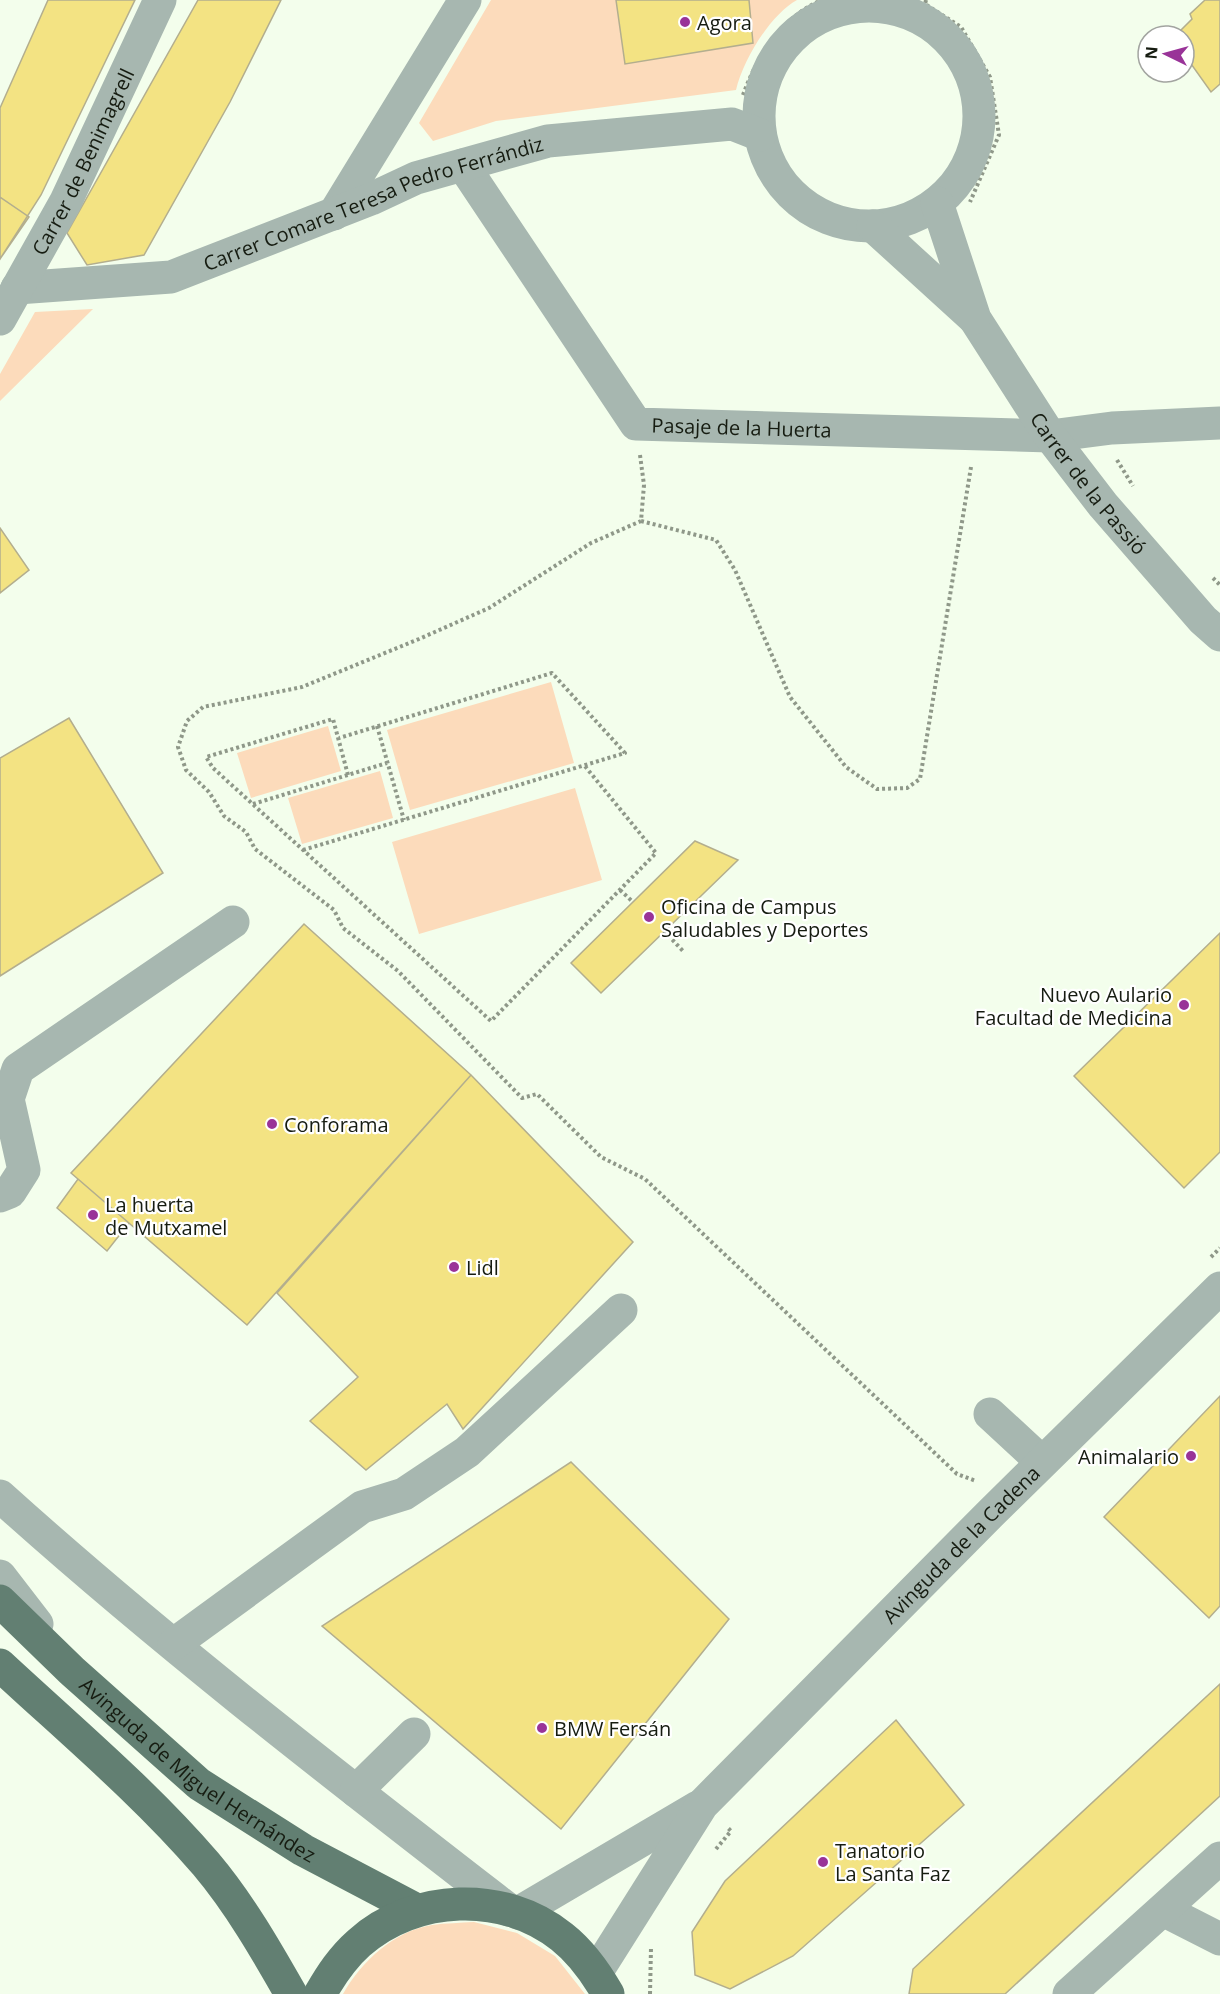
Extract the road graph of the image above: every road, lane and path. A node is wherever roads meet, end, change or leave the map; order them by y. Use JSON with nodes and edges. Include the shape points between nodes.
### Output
{"nodes":[{"id":1,"x":160,"y":0,"type":"edge"},
{"id":2,"x":465,"y":0,"type":"edge"},
{"id":3,"x":896,"y":3,"type":"edge"},
{"id":4,"x":750,"y":121,"type":"junction"},
{"id":5,"x":463,"y":165,"type":"junction"},
{"id":6,"x":952,"y":204,"type":"junction"},
{"id":7,"x":334,"y":214,"type":"junction"},
{"id":8,"x":873,"y":226,"type":"junction"},
{"id":9,"x":16,"y":288,"type":"junction"},
{"id":10,"x":975,"y":319,"type":"junction"},
{"id":11,"x":0,"y":320,"type":"edge"},
{"id":12,"x":1220,"y":423,"type":"edge"},
{"id":13,"x":636,"y":424,"type":"junction"},
{"id":14,"x":1112,"y":428,"type":"junction"},
{"id":15,"x":977,"y":433,"type":"junction"},
{"id":16,"x":1050,"y":435,"type":"junction"},
{"id":17,"x":1137,"y":491,"type":"dead end"},
{"id":18,"x":641,"y":521,"type":"junction"},
{"id":19,"x":1212,"y":576,"type":"dead end"},
{"id":20,"x":1220,"y":585,"type":"edge"},
{"id":21,"x":1220,"y":635,"type":"edge"},
{"id":22,"x":377,"y":726,"type":"junction"},
{"id":23,"x":339,"y":738,"type":"junction"},
{"id":24,"x":387,"y":763,"type":"junction"},
{"id":25,"x":585,"y":765,"type":"junction"},
{"id":26,"x":348,"y":775,"type":"junction"},
{"id":27,"x":252,"y":805,"type":"junction"},
{"id":28,"x":404,"y":820,"type":"junction"},
{"id":29,"x":302,"y":850,"type":"junction"},
{"id":30,"x":620,"y":890,"type":"junction"},
{"id":31,"x":633,"y":902,"type":"dead end"},
{"id":32,"x":233,"y":922,"type":"dead end"},
{"id":33,"x":664,"y":931,"type":"dead end"},
{"id":34,"x":682,"y":951,"type":"dead end"},
{"id":35,"x":0,"y":1196,"type":"edge"},
{"id":36,"x":1220,"y":1288,"type":"edge"},
{"id":37,"x":621,"y":1310,"type":"dead end"},
{"id":38,"x":990,"y":1414,"type":"dead end"},
{"id":39,"x":1042,"y":1462,"type":"junction"},
{"id":40,"x":976,"y":1481,"type":"dead end"},
{"id":41,"x":0,"y":1496,"type":"edge"},
{"id":42,"x":0,"y":1576,"type":"edge"},
{"id":43,"x":0,"y":1601,"type":"edge"},
{"id":44,"x":174,"y":1644,"type":"junction"},
{"id":45,"x":0,"y":1665,"type":"edge"},
{"id":46,"x":72,"y":1671,"type":"junction"},
{"id":47,"x":414,"y":1734,"type":"dead end"},
{"id":48,"x":356,"y":1791,"type":"junction"},
{"id":49,"x":702,"y":1804,"type":"junction"},
{"id":50,"x":1220,"y":1858,"type":"edge"},
{"id":51,"x":1163,"y":1910,"type":"junction"},
{"id":52,"x":417,"y":1911,"type":"junction"},
{"id":53,"x":513,"y":1911,"type":"junction"},
{"id":54,"x":1137,"y":1933,"type":"junction"},
{"id":55,"x":1220,"y":1939,"type":"edge"},
{"id":56,"x":602,"y":1983,"type":"edge"},
{"id":57,"x":291,"y":1994,"type":"edge"},
{"id":58,"x":320,"y":1994,"type":"edge"},
{"id":59,"x":1068,"y":1994,"type":"edge"},
{"id":60,"x":1097,"y":1994,"type":"edge"}],
"edges":[{"from":1,"to":9,"type":"street","name":"Carrer de Benimagrell","via":[[66,201]]},
{"from":2,"to":7,"type":"street"},
{"from":3,"to":4,"type":"street","via":[[853,5],[822,15],[795,33],[774,59]]},
{"from":3,"to":6,"type":"street","via":[[945,34],[965,60],[977,91],[979,124],[972,156],[955,185]]},
{"from":3,"to":6,"type":"path","via":[[925,4],[961,27],[990,77],[999,135],[973,200]]},
{"from":4,"to":5,"type":"street","name":"Carrer Comare Teresa Pedro Ferrándiz","via":[[548,141]]},
{"from":4,"to":8,"type":"street","via":[[783,185],[808,208],[839,222]]},
{"from":5,"to":7,"type":"street","name":"Carrer Comare Teresa Pedro Ferrándiz","via":[[416,178]]},
{"from":5,"to":13,"type":"street","name":"Pasaje de la Huerta"},
{"from":6,"to":8,"type":"street","via":[[907,220]]},
{"from":6,"to":10,"type":"street","name":"Carrer de la Passió"},
{"from":7,"to":9,"type":"street","name":"Carrer Comare Teresa Pedro Ferrándiz","via":[[171,277]]},
{"from":8,"to":10,"type":"street","name":"Carrer de la Passió"},
{"from":9,"to":11,"type":"street","name":"Carrer de Benimagrell"},
{"from":10,"to":16,"type":"street","name":"Carrer de la Passió"},
{"from":12,"to":14,"type":"street","name":"Pasaje de la Huerta"},
{"from":13,"to":15,"type":"street","name":"Pasaje de la Huerta"},
{"from":13,"to":18,"type":"path","via":[[644,485]]},
{"from":14,"to":16,"type":"street","name":"Pasaje de la Huerta"},
{"from":14,"to":17,"type":"path","via":[[1113,452]]},
{"from":15,"to":16,"type":"street","name":"Pasaje de la Huerta"},
{"from":15,"to":18,"type":"path","via":[[920,779],[907,788],[877,789],[846,767],[790,697],[735,570],[716,540]]},
{"from":16,"to":21,"type":"street","name":"Carrer de la Passió","via":[[1103,505]]},
{"from":18,"to":40,"type":"path","via":[[591,543],[489,608],[419,639],[302,687],[203,707],[188,722],[178,747],[186,770],[209,792],[224,816],[246,832],[255,849],[334,910],[343,928],[398,971],[522,1098],[537,1094],[601,1157],[645,1179],[957,1474]]},
{"from":19,"to":20,"type":"path"},
{"from":22,"to":23,"type":"path"},
{"from":22,"to":24,"type":"path"},
{"from":22,"to":25,"type":"path","via":[[552,674],[625,753]]},
{"from":23,"to":26,"type":"path"},
{"from":23,"to":27,"type":"path","via":[[333,719],[206,757]]},
{"from":24,"to":26,"type":"path"},
{"from":24,"to":28,"type":"path"},
{"from":25,"to":28,"type":"path"},
{"from":25,"to":30,"type":"path","via":[[656,853]]},
{"from":26,"to":27,"type":"path"},
{"from":27,"to":29,"type":"path"},
{"from":28,"to":29,"type":"path"},
{"from":29,"to":30,"type":"path","via":[[491,1021]]},
{"from":30,"to":31,"type":"path"},
{"from":32,"to":35,"type":"street","via":[[18,1069],[8,1099],[24,1170],[10,1192]]},
{"from":33,"to":34,"type":"path"},
{"from":36,"to":39,"type":"street","name":"Avinguda de la Cadena"},
{"from":37,"to":44,"type":"street","via":[[467,1452],[404,1494],[362,1507]]},
{"from":38,"to":39,"type":"street"},
{"from":39,"to":49,"type":"street","name":"Avinguda de la Cadena"},
{"from":41,"to":44,"type":"street"},
{"from":42,"to":46,"type":"street"},
{"from":43,"to":46,"type":"main road","name":"Avinguda de Miguel Hernández"},
{"from":44,"to":48,"type":"street"},
{"from":45,"to":57,"type":"main road","via":[[138,1792],[208,1865]]},
{"from":46,"to":52,"type":"main road","name":"Avinguda de Miguel Hernández","via":[[199,1784],[303,1850]]},
{"from":47,"to":48,"type":"street"},
{"from":48,"to":53,"type":"street"},
{"from":49,"to":53,"type":"street","name":"Avinguda de la Cadena"},
{"from":49,"to":56,"type":"street","name":"Avinguda de la Cadena"},
{"from":50,"to":51,"type":"street"},
{"from":51,"to":54,"type":"street"},
{"from":51,"to":55,"type":"street"},
{"from":52,"to":53,"type":"main road","via":[[447,1904],[478,1904]]},
{"from":52,"to":58,"type":"main road","via":[[386,1923],[359,1943],[336,1967]]},
{"from":53,"to":56,"type":"main road","via":[[562,1936]]},
{"from":54,"to":59,"type":"street"},
{"from":54,"to":60,"type":"street","via":[[1127,1960]]}]}
